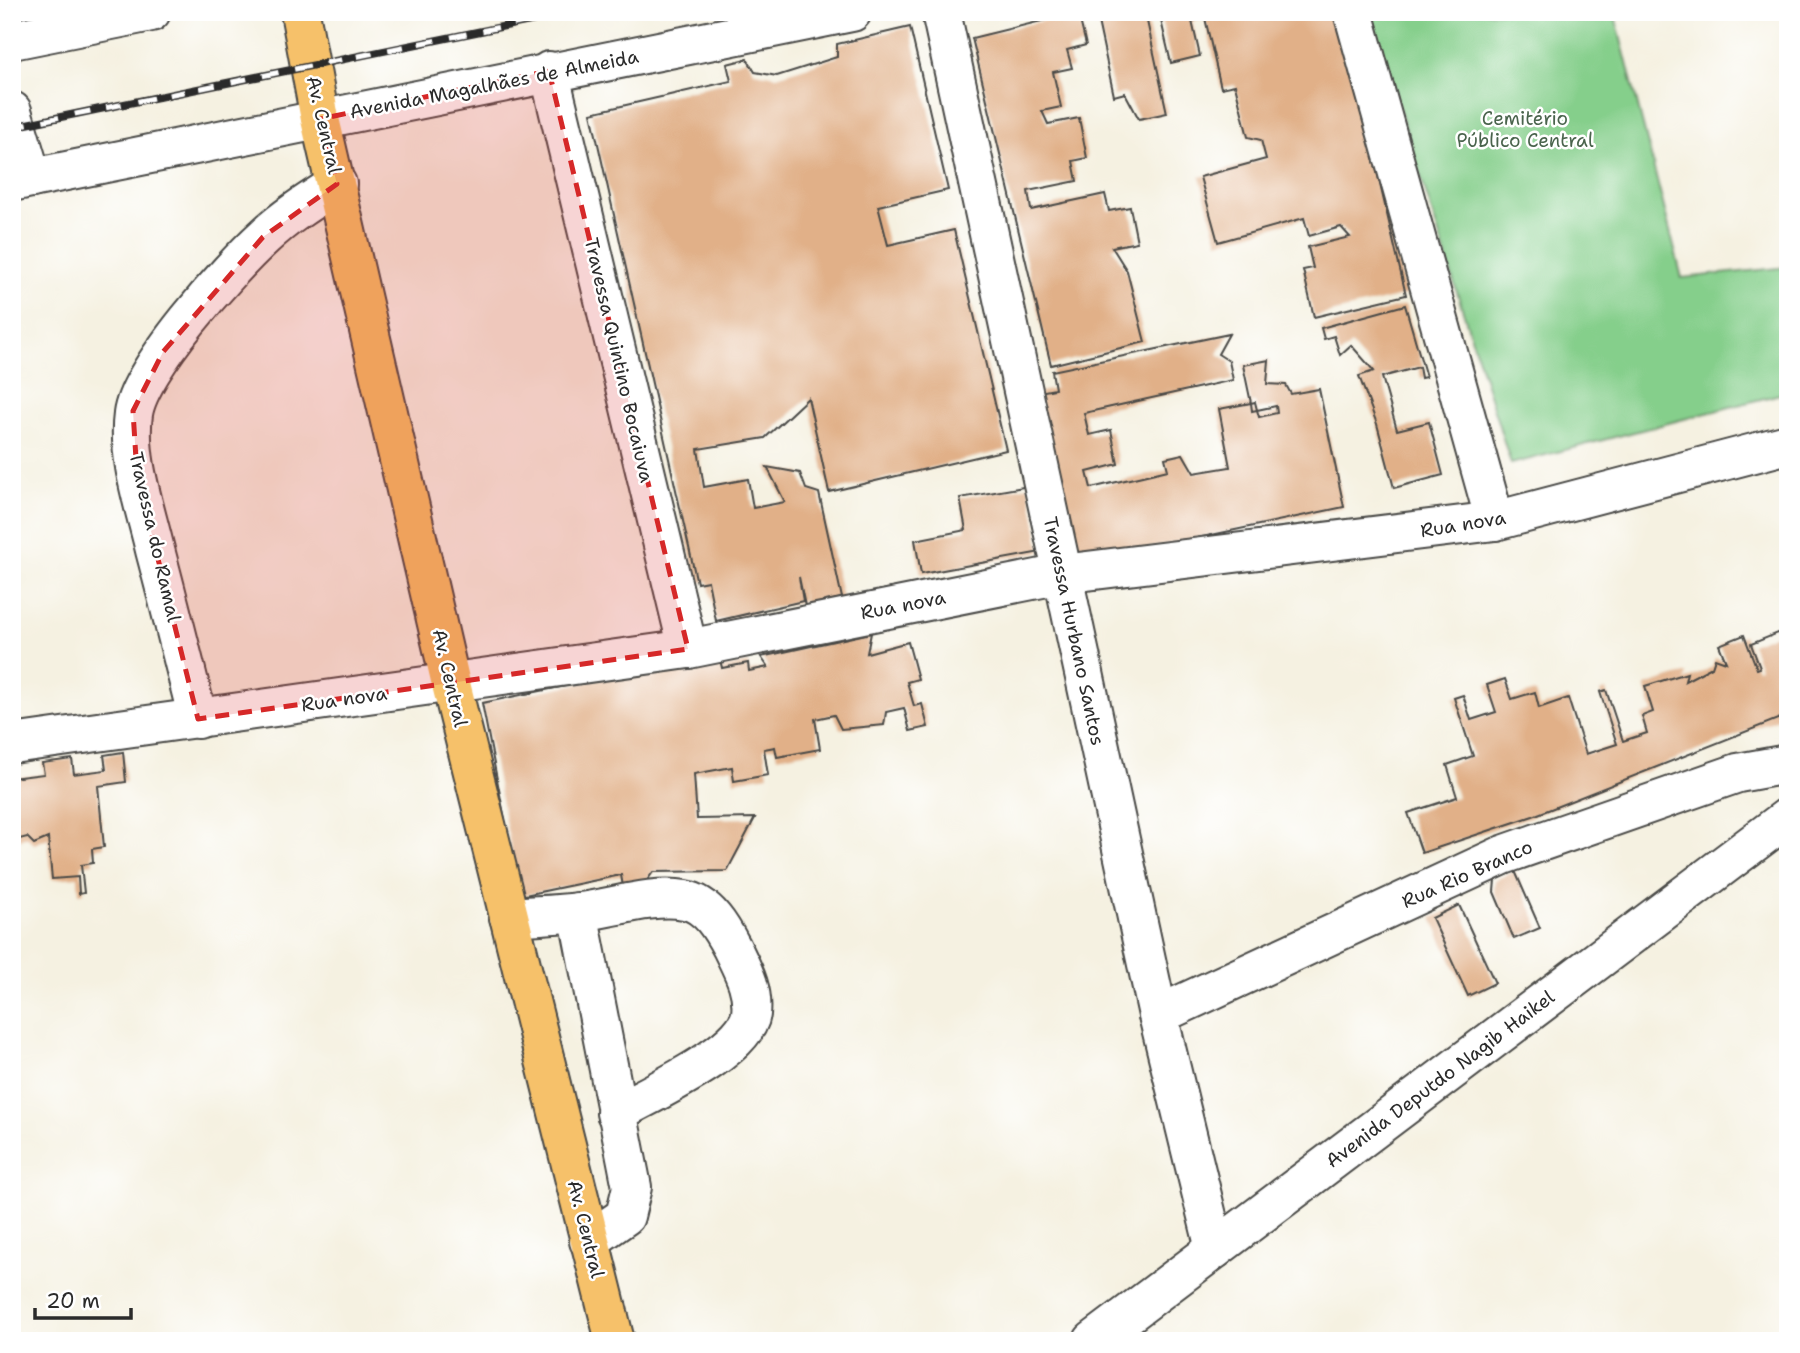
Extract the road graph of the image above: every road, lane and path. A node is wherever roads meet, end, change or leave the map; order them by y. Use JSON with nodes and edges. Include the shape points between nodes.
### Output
{"nodes":[{"id":1,"x":151,"y":12,"type":"edge"},
{"id":2,"x":300,"y":12,"type":"edge"},
{"id":3,"x":852,"y":12,"type":"edge"},
{"id":4,"x":941,"y":12,"type":"edge"},
{"id":5,"x":1353,"y":12,"type":"edge"},
{"id":6,"x":12,"y":40,"type":"edge"},
{"id":7,"x":550,"y":71,"type":"junction"},
{"id":8,"x":12,"y":111,"type":"edge"},
{"id":9,"x":320,"y":119,"type":"junction"},
{"id":10,"x":22,"y":180,"type":"edge"},
{"id":11,"x":337,"y":184,"type":"junction"},
{"id":12,"x":1788,"y":444,"type":"edge"},
{"id":13,"x":1495,"y":521,"type":"junction"},
{"id":14,"x":1062,"y":574,"type":"junction"},
{"id":15,"x":688,"y":649,"type":"junction"},
{"id":16,"x":451,"y":684,"type":"junction"},
{"id":17,"x":198,"y":719,"type":"junction"},
{"id":18,"x":12,"y":744,"type":"edge"},
{"id":19,"x":1788,"y":764,"type":"edge"},
{"id":20,"x":1788,"y":817,"type":"edge"},
{"id":21,"x":578,"y":912,"type":"junction"},
{"id":22,"x":509,"y":917,"type":"junction"},
{"id":23,"x":1158,"y":1015,"type":"junction"},
{"id":24,"x":616,"y":1113,"type":"junction"},
{"id":25,"x":589,"y":1241,"type":"junction"},
{"id":26,"x":1215,"y":1249,"type":"junction"},
{"id":27,"x":615,"y":1341,"type":"edge"},
{"id":28,"x":1093,"y":1341,"type":"edge"}],
"edges":[{"from":1,"to":6,"type":"street"},
{"from":2,"to":9,"type":"main road","name":"Av. Central"},
{"from":3,"to":7,"type":"street","name":"Avenida Magalhães de Almeida"},
{"from":4,"to":14,"type":"street","name":"Travessa Hurbano Santos"},
{"from":5,"to":13,"type":"street"},
{"from":7,"to":9,"type":"street","name":"Avenida Magalhães de Almeida"},
{"from":7,"to":15,"type":"street","name":"Travessa Quintino Bocaiuva"},
{"from":8,"to":10,"type":"street"},
{"from":9,"to":10,"type":"street","name":"Avenida Magalhães de Almeida"},
{"from":9,"to":11,"type":"main road","name":"Av. Central"},
{"from":11,"to":16,"type":"main road","name":"Av. Central"},
{"from":11,"to":17,"type":"street","name":"Travessa do Ramal","via":[[263,237],[208,298],[163,352],[138,393],[133,411],[138,475]]},
{"from":12,"to":13,"type":"street","name":"Rua nova"},
{"from":13,"to":14,"type":"street","name":"Rua nova"},
{"from":14,"to":15,"type":"street","name":"Rua nova"},
{"from":14,"to":23,"type":"street","name":"Travessa Hurbano Santos"},
{"from":15,"to":16,"type":"street","name":"Rua nova"},
{"from":16,"to":17,"type":"street","name":"Rua nova"},
{"from":16,"to":22,"type":"main road","name":"Av. Central"},
{"from":17,"to":18,"type":"street","name":"Rua nova"},
{"from":19,"to":23,"type":"street","name":"Rua Rio Branco","via":[[1738,773],[1503,855]]},
{"from":20,"to":26,"type":"street","name":"Avenida Deputdo Nagib Haikel"},
{"from":21,"to":22,"type":"street"},
{"from":21,"to":24,"type":"street"},
{"from":21,"to":24,"type":"street","via":[[659,899],[697,903],[729,943],[752,999],[750,1017],[738,1038],[718,1055]]},
{"from":22,"to":25,"type":"main road","name":"Av. Central"},
{"from":23,"to":26,"type":"street","name":"Travessa Hurbano Santos"},
{"from":24,"to":25,"type":"street","via":[[632,1186],[630,1202],[625,1216]]},
{"from":25,"to":27,"type":"main road","name":"Av. Central"},
{"from":26,"to":28,"type":"street","name":"Avenida Deputdo Nagib Haikel"}]}
